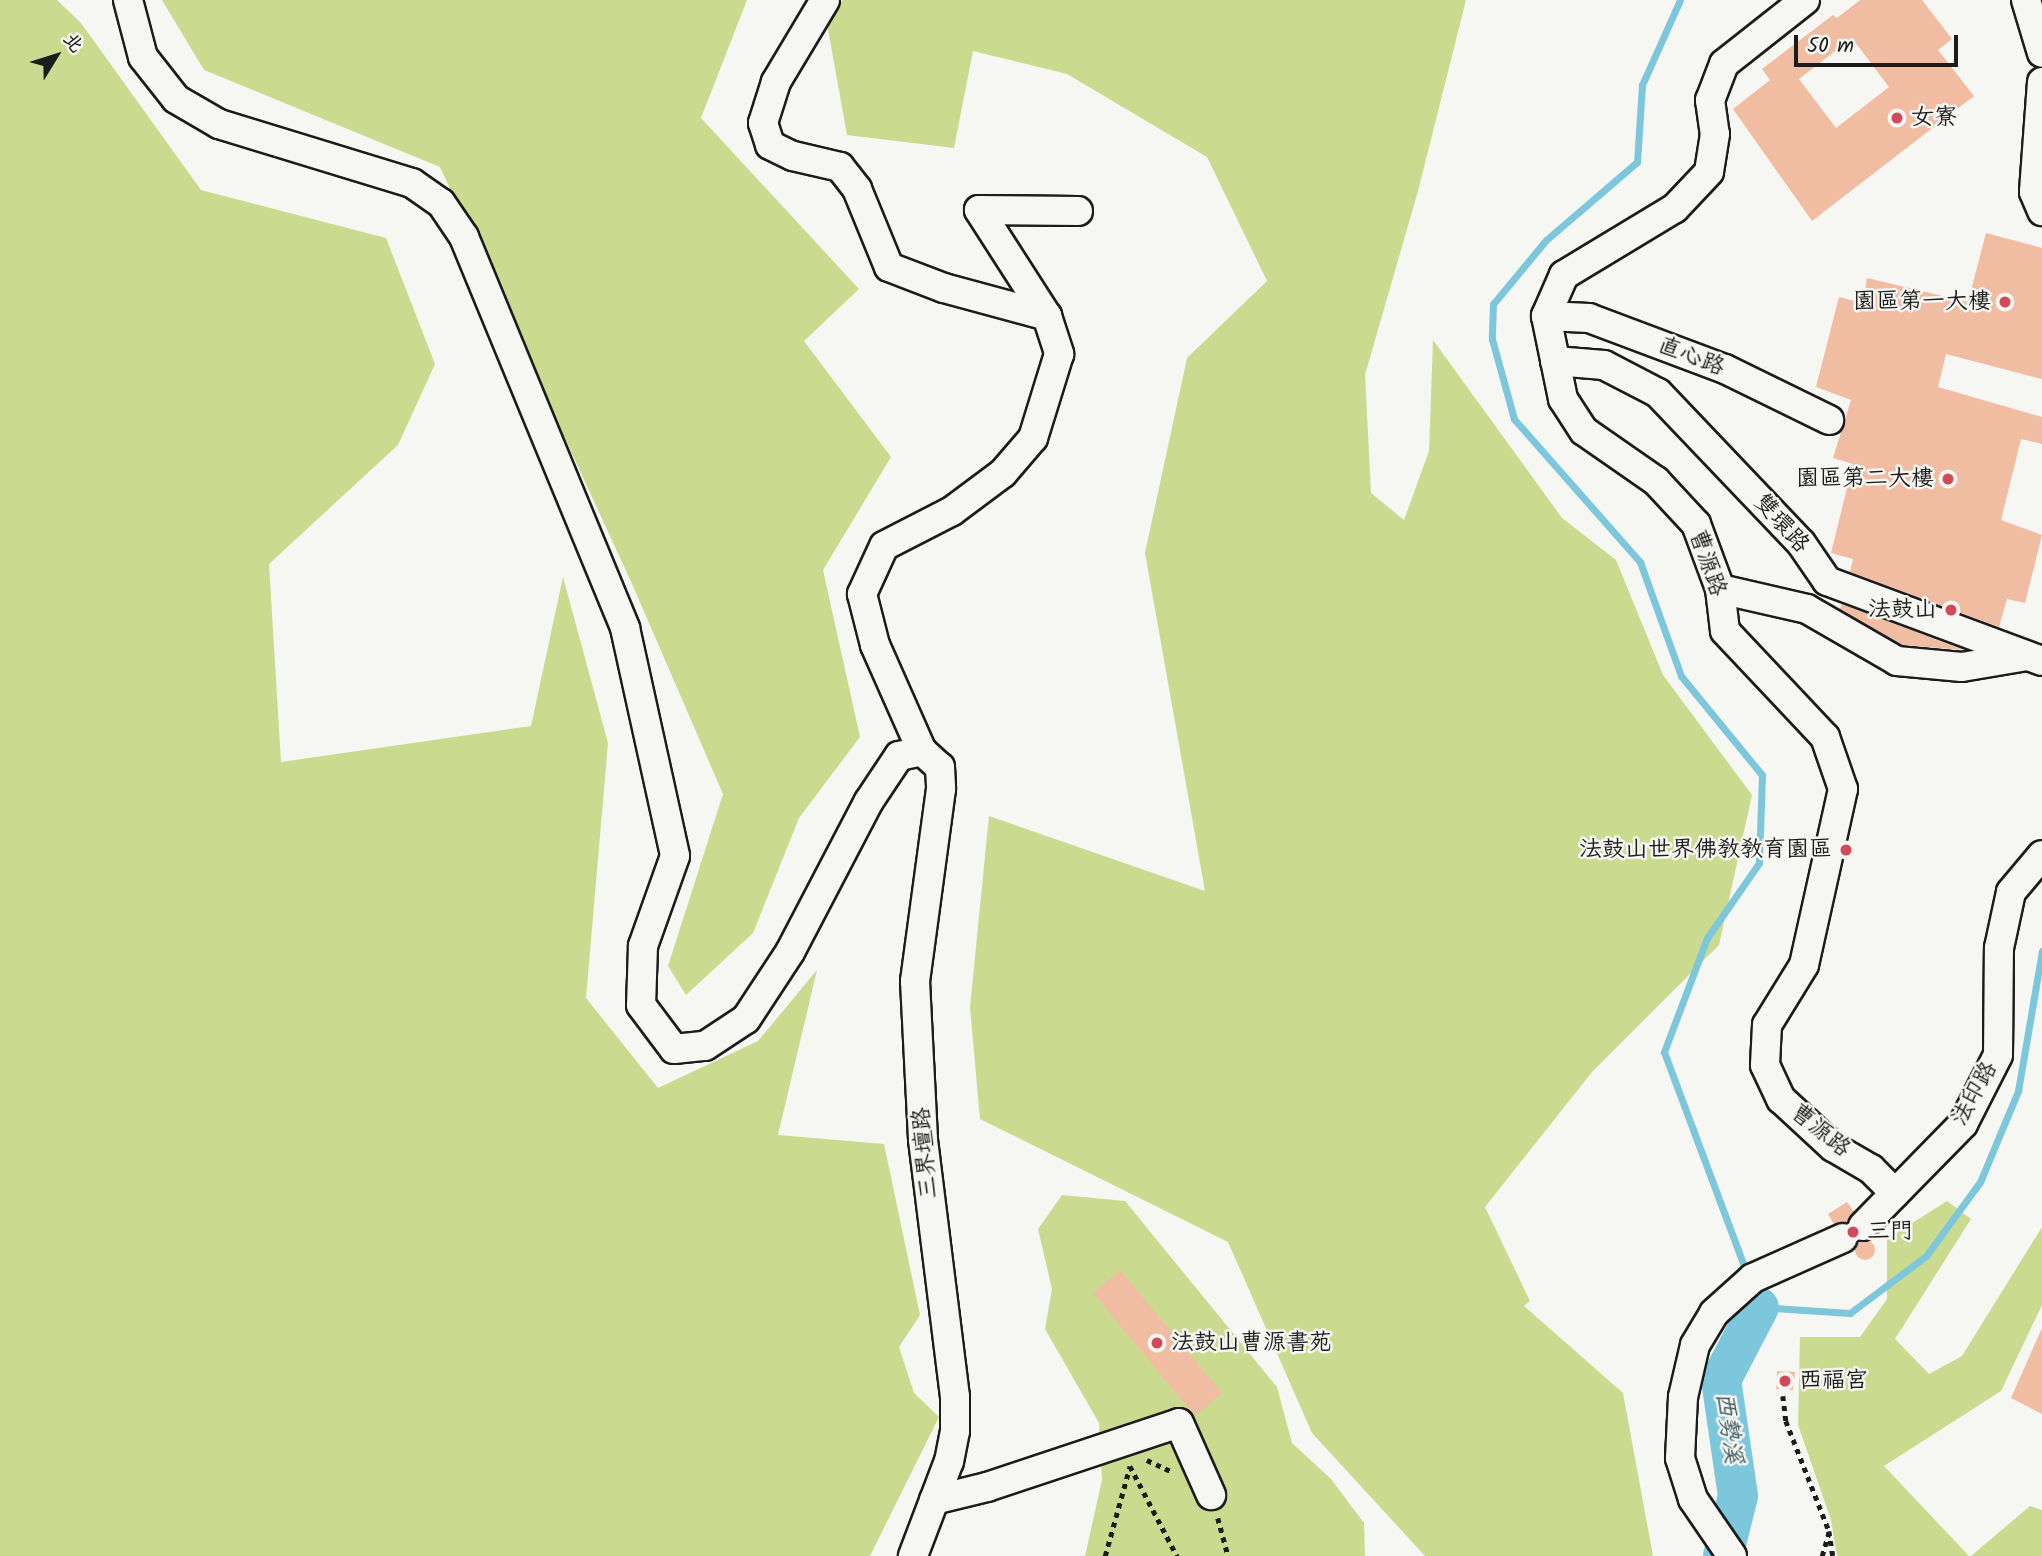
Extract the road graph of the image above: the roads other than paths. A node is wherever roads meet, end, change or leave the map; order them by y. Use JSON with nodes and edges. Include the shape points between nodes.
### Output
{"nodes":[{"id":1,"x":128,"y":0,"type":"edge"},
{"id":2,"x":825,"y":0,"type":"edge"},
{"id":3,"x":1805,"y":0,"type":"edge"},
{"id":4,"x":2026,"y":0,"type":"edge"},
{"id":5,"x":2042,"y":53,"type":"edge"},
{"id":6,"x":2042,"y":82,"type":"edge"},
{"id":7,"x":1079,"y":211,"type":"dead end"},
{"id":8,"x":2042,"y":211,"type":"edge"},
{"id":9,"x":1047,"y":316,"type":"junction"},
{"id":10,"x":1546,"y":316,"type":"junction"},
{"id":11,"x":1555,"y":361,"type":"junction"},
{"id":12,"x":1829,"y":420,"type":"dead end"},
{"id":13,"x":1811,"y":558,"type":"junction"},
{"id":14,"x":1720,"y":589,"type":"junction"},
{"id":15,"x":1807,"y":609,"type":"junction"},
{"id":16,"x":2036,"y":658,"type":"edge"},
{"id":17,"x":922,"y":751,"type":"junction"},
{"id":18,"x":2042,"y":855,"type":"edge"},
{"id":19,"x":1895,"y":1193,"type":"junction"},
{"id":20,"x":1211,"y":1495,"type":"road end"},
{"id":21,"x":934,"y":1500,"type":"junction"},
{"id":22,"x":913,"y":1556,"type":"edge"},
{"id":23,"x":1732,"y":1556,"type":"edge"}],
"edges":[{"from":1,"to":17,"type":"street","via":[[143,57],[176,99],[219,124],[412,183],[441,203],[464,237],[625,628],[675,856],[643,946],[640,1005],[674,1049],[705,1046],[746,1019],[790,952],[832,866],[891,767],[899,756]]},
{"from":2,"to":9,"type":"street","via":[[776,82],[763,123],[770,145],[793,156],[840,167],[857,189],[889,267],[944,288]]},
{"from":3,"to":10,"type":"street","via":[[1724,64],[1710,100],[1715,134],[1709,172],[1675,208],[1564,275]]},
{"from":4,"to":5,"type":"street"},
{"from":6,"to":8,"type":"street","via":[[2034,192]]},
{"from":7,"to":9,"type":"street","name":"三界壇路","via":[[979,210]]},
{"from":9,"to":17,"type":"street","name":"三界壇路","via":[[1059,354],[1033,438],[1003,473],[952,511],[884,546],[862,594],[875,645]]},
{"from":10,"to":11,"type":"street","name":"曹源路"},
{"from":10,"to":12,"type":"street","name":"直心路","via":[[1589,318],[1725,369]]},
{"from":11,"to":13,"type":"street","name":"雙環路","via":[[1604,365],[1658,393]]},
{"from":11,"to":14,"type":"street","name":"曹源路","via":[[1563,400],[1584,431],[1656,481],[1696,524]]},
{"from":13,"to":15,"type":"street"},
{"from":13,"to":16,"type":"street","name":"雙環路","via":[[1827,581]]},
{"from":14,"to":15,"type":"street"},
{"from":14,"to":19,"type":"street","name":"曹源路","via":[[1725,631],[1825,737],[1843,789],[1804,965],[1767,1025],[1765,1065],[1781,1099],[1833,1147],[1871,1169]]},
{"from":15,"to":16,"type":"street","via":[[1897,661],[1962,667]]},
{"from":17,"to":21,"type":"street","name":"三界壇路","via":[[940,767],[942,789],[915,981],[922,1127],[955,1397],[949,1461]]},
{"from":18,"to":19,"type":"street","name":"法印路","via":[[2011,892],[2008,903],[1999,948],[1998,1055],[1963,1124]]},
{"from":19,"to":23,"type":"street","name":"法印路","via":[[1853,1232],[1752,1278],[1714,1313],[1695,1345],[1683,1397],[1680,1458],[1693,1499]]},
{"from":20,"to":21,"type":"street","via":[[1179,1423],[988,1487]]},
{"from":21,"to":22,"type":"street","name":"三界壇路"}]}
